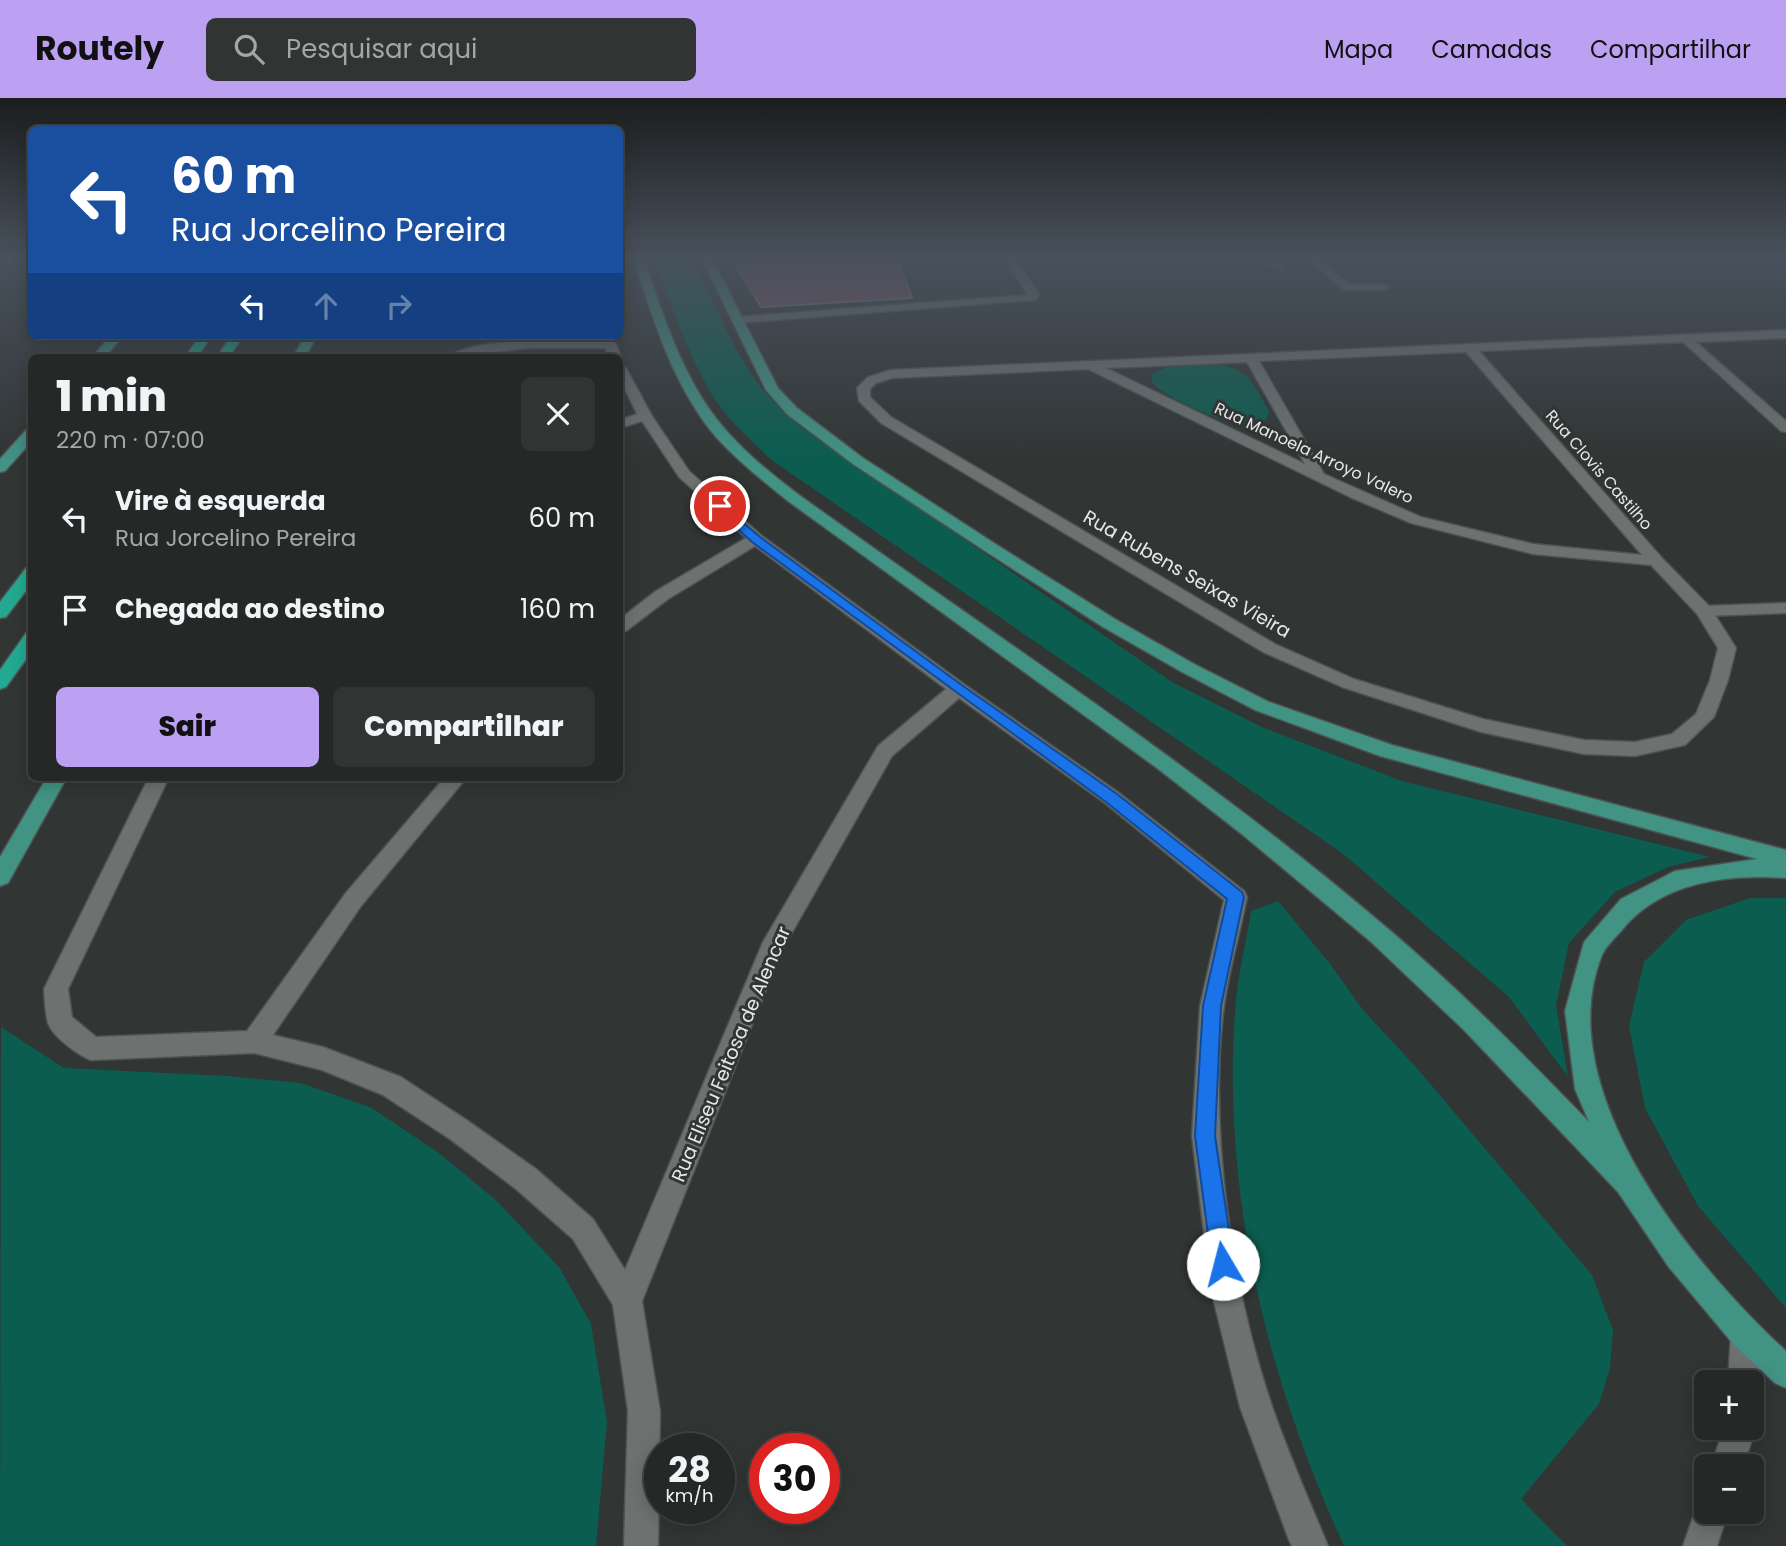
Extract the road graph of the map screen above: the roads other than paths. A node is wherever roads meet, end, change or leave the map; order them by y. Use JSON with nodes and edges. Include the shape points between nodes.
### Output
{"nodes":[{"id":1,"x":665,"y":325,"type":"edge"},
{"id":2,"x":738,"y":325,"type":"edge"},
{"id":3,"x":1786,"y":334,"type":"edge"},
{"id":4,"x":1686,"y":339,"type":"junction"},
{"id":5,"x":113,"y":340,"type":"edge"},
{"id":6,"x":1470,"y":349,"type":"junction"},
{"id":7,"x":101,"y":354,"type":"edge"},
{"id":8,"x":462,"y":354,"type":"edge"},
{"id":9,"x":614,"y":354,"type":"edge"},
{"id":10,"x":1251,"y":358,"type":"junction"},
{"id":11,"x":1090,"y":365,"type":"junction"},
{"id":12,"x":623,"y":374,"type":"edge"},
{"id":13,"x":645,"y":416,"type":"junction"},
{"id":14,"x":623,"y":423,"type":"edge"},
{"id":15,"x":1786,"y":428,"type":"edge"},
{"id":16,"x":28,"y":436,"type":"edge"},
{"id":17,"x":0,"y":468,"type":"edge"},
{"id":18,"x":1318,"y":475,"type":"junction"},
{"id":19,"x":756,"y":539,"type":"junction"},
{"id":20,"x":1656,"y":561,"type":"junction"},
{"id":21,"x":28,"y":576,"type":"edge"},
{"id":22,"x":1786,"y":608,"type":"edge"},
{"id":23,"x":1704,"y":611,"type":"junction"},
{"id":24,"x":0,"y":613,"type":"edge"},
{"id":25,"x":623,"y":625,"type":"edge"},
{"id":26,"x":28,"y":643,"type":"edge"},
{"id":27,"x":0,"y":684,"type":"edge"},
{"id":28,"x":958,"y":689,"type":"junction"},
{"id":29,"x":55,"y":781,"type":"edge"},
{"id":30,"x":157,"y":781,"type":"edge"},
{"id":31,"x":454,"y":781,"type":"edge"},
{"id":32,"x":1786,"y":858,"type":"edge"},
{"id":33,"x":1786,"y":869,"type":"edge"},
{"id":34,"x":0,"y":877,"type":"edge"},
{"id":35,"x":254,"y":1042,"type":"junction"},
{"id":36,"x":1628,"y":1182,"type":"junction"},
{"id":37,"x":627,"y":1301,"type":"junction"},
{"id":38,"x":1746,"y":1335,"type":"junction"},
{"id":39,"x":1745,"y":1370,"type":"edge"},
{"id":40,"x":1786,"y":1372,"type":"edge"},
{"id":41,"x":1708,"y":1524,"type":"edge"},
{"id":42,"x":641,"y":1546,"type":"edge"},
{"id":43,"x":1311,"y":1546,"type":"edge"},
{"id":44,"x":1700,"y":1546,"type":"edge"}],
"edges":[{"from":1,"to":36,"type":"main road","via":[[703,409],[758,468],[1101,717],[1364,922],[1419,971]]},
{"from":2,"to":32,"type":"main road","via":[[772,390],[819,433],[1098,616],[1262,706],[1387,751]]},
{"from":3,"to":4,"type":"street"},
{"from":4,"to":6,"type":"street"},
{"from":4,"to":15,"type":"street"},
{"from":5,"to":7,"type":"main road"},
{"from":6,"to":10,"type":"street"},
{"from":6,"to":20,"type":"street","name":"Rua Clovis Castilho"},
{"from":8,"to":9,"type":"street","via":[[610,344]]},
{"from":10,"to":11,"type":"street"},
{"from":10,"to":18,"type":"street"},
{"from":11,"to":18,"type":"street","name":"Rua Manoela Arroyo Valero"},
{"from":11,"to":23,"type":"street","name":"Rua Rubens Seixas Vieira","via":[[891,374],[872,380],[863,388],[864,398],[886,420],[1269,648],[1348,683],[1480,725],[1584,747],[1635,749],[1678,740],[1704,717],[1727,648]]},
{"from":12,"to":13,"type":"street"},
{"from":13,"to":14,"type":"street"},
{"from":13,"to":19,"type":"street","via":[[684,474]]},
{"from":16,"to":17,"type":"main road"},
{"from":18,"to":20,"type":"street","name":"Rua Manoela Arroyo Valero","via":[[1416,520],[1483,538],[1533,549]]},
{"from":19,"to":25,"type":"street","via":[[662,595]]},
{"from":19,"to":28,"type":"street"},
{"from":20,"to":23,"type":"street","name":"Rua Clovis Castilho"},
{"from":21,"to":24,"type":"highway"},
{"from":22,"to":23,"type":"lane"},
{"from":26,"to":27,"type":"highway"},
{"from":28,"to":37,"type":"street","name":"Rua Eliseu Feitosa de Alencar","via":[[885,751],[771,949]]},
{"from":28,"to":43,"type":"street","via":[[1112,798],[1236,897],[1212,1006],[1205,1136],[1226,1290],[1256,1407]]},
{"from":29,"to":34,"type":"main road"},
{"from":30,"to":35,"type":"street","via":[[56,989],[60,1022],[91,1049]]},
{"from":31,"to":35,"type":"street","via":[[353,900]]},
{"from":33,"to":36,"type":"main road","via":[[1753,867],[1683,877],[1629,905],[1592,949],[1577,1011],[1588,1088]]},
{"from":35,"to":37,"type":"street","via":[[323,1059],[392,1086],[459,1130],[526,1179],[583,1229]]},
{"from":36,"to":38,"type":"main road","via":[[1678,1256]]},
{"from":37,"to":42,"type":"street","via":[[644,1411]]},
{"from":38,"to":39,"type":"street"},
{"from":38,"to":40,"type":"main road"},
{"from":41,"to":44,"type":"street"}]}
